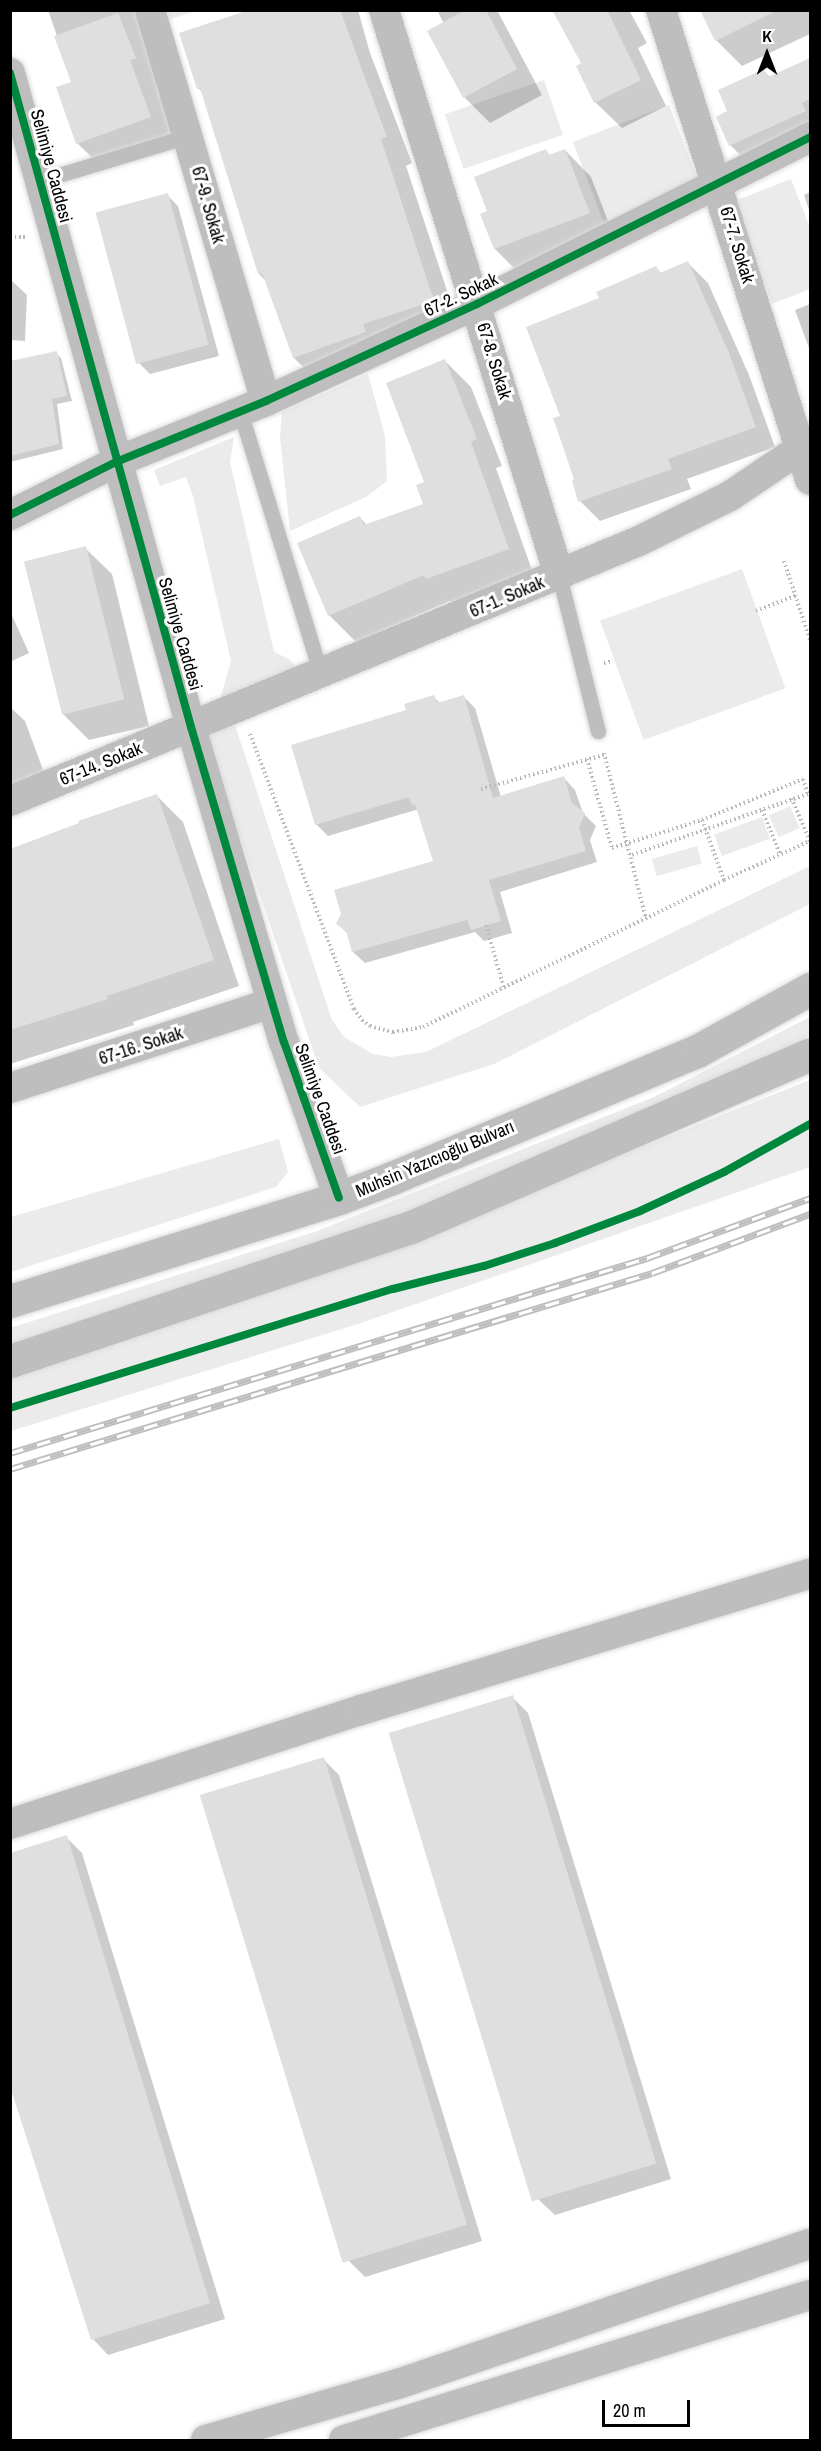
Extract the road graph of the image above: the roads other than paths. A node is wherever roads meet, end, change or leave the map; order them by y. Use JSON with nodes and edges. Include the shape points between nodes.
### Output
{"nodes":[{"id":1,"x":150,"y":10,"type":"edge"},
{"id":2,"x":384,"y":10,"type":"edge"},
{"id":3,"x":661,"y":10,"type":"edge"},
{"id":4,"x":10,"y":73,"type":"edge"},
{"id":5,"x":188,"y":136,"type":"junction"},
{"id":6,"x":810,"y":137,"type":"edge"},
{"id":7,"x":39,"y":181,"type":"junction"},
{"id":8,"x":718,"y":183,"type":"junction"},
{"id":9,"x":477,"y":304,"type":"junction"},
{"id":10,"x":253,"y":406,"type":"junction"},
{"id":11,"x":806,"y":445,"type":"edge"},
{"id":12,"x":116,"y":462,"type":"junction"},
{"id":13,"x":810,"y":480,"type":"edge"},
{"id":14,"x":10,"y":515,"type":"edge"},
{"id":15,"x":559,"y":575,"type":"junction"},
{"id":16,"x":321,"y":674,"type":"junction"},
{"id":17,"x":191,"y":727,"type":"junction"},
{"id":18,"x":598,"y":732,"type":"road end"},
{"id":19,"x":10,"y":801,"type":"edge"},
{"id":20,"x":810,"y":989,"type":"edge"},
{"id":21,"x":271,"y":1004,"type":"junction"},
{"id":22,"x":810,"y":1054,"type":"edge"},
{"id":23,"x":10,"y":1088,"type":"edge"},
{"id":24,"x":339,"y":1198,"type":"junction"},
{"id":25,"x":10,"y":1301,"type":"edge"},
{"id":26,"x":10,"y":1361,"type":"edge"},
{"id":27,"x":810,"y":1574,"type":"edge"},
{"id":28,"x":10,"y":1824,"type":"edge"},
{"id":29,"x":810,"y":2244,"type":"edge"},
{"id":30,"x":810,"y":2295,"type":"edge"},
{"id":31,"x":206,"y":2440,"type":"edge"},
{"id":32,"x":344,"y":2440,"type":"edge"}],
"edges":[{"from":1,"to":5,"type":"street","name":"67-9. Sokak"},
{"from":2,"to":9,"type":"street","name":"67-8. Sokak"},
{"from":3,"to":8,"type":"street","name":"67-7. Sokak"},
{"from":4,"to":7,"type":"street","name":"Selimiye Caddesi"},
{"from":5,"to":7,"type":"lane"},
{"from":5,"to":10,"type":"street","name":"67-9. Sokak"},
{"from":6,"to":8,"type":"street","name":"67-2. Sokak"},
{"from":7,"to":12,"type":"street","name":"Selimiye Caddesi"},
{"from":8,"to":9,"type":"street","name":"67-2. Sokak"},
{"from":8,"to":11,"type":"street","name":"67-7. Sokak"},
{"from":9,"to":10,"type":"street","name":"67-2. Sokak"},
{"from":9,"to":15,"type":"street","name":"67-8. Sokak"},
{"from":10,"to":12,"type":"street","name":"67-2. Sokak"},
{"from":10,"to":16,"type":"lane"},
{"from":11,"to":13,"type":"street","name":"67-7. Sokak"},
{"from":11,"to":15,"type":"street","name":"67-1. Sokak","via":[[730,496],[639,542]]},
{"from":12,"to":14,"type":"street","name":"67-2. Sokak"},
{"from":12,"to":17,"type":"street","name":"Selimiye Caddesi"},
{"from":15,"to":16,"type":"street","name":"67-1. Sokak"},
{"from":15,"to":18,"type":"lane"},
{"from":16,"to":17,"type":"street","name":"67-1. Sokak"},
{"from":17,"to":19,"type":"street","name":"67-14. Sokak"},
{"from":17,"to":21,"type":"street","name":"Selimiye Caddesi"},
{"from":20,"to":24,"type":"main road","name":"Muhsin Yazıcıoğlu Bulvarı","via":[[697,1051]]},
{"from":21,"to":23,"type":"street","name":"67-16. Sokak"},
{"from":21,"to":24,"type":"street","name":"Selimiye Caddesi"},
{"from":22,"to":26,"type":"main road","via":[[411,1227]]},
{"from":24,"to":25,"type":"main road","name":"Muhsin Yazıcıoğlu Bulvarı"},
{"from":27,"to":28,"type":"street","via":[[361,1710]]},
{"from":29,"to":31,"type":"street","via":[[398,2384]]},
{"from":30,"to":32,"type":"street"}]}
